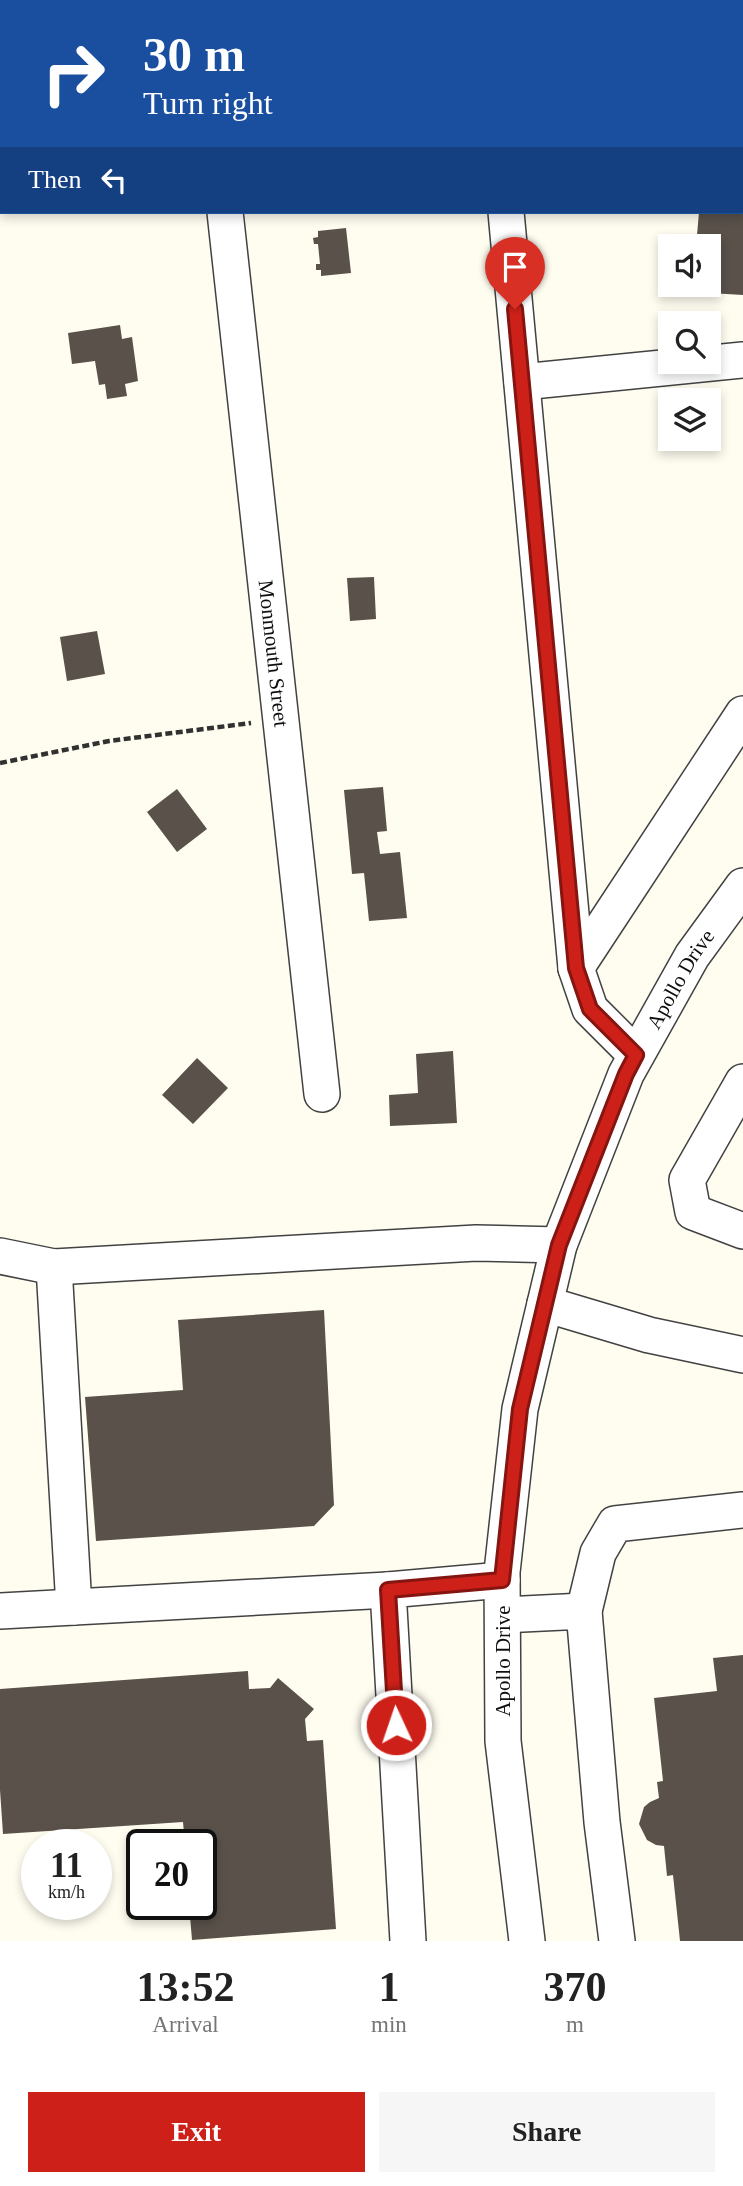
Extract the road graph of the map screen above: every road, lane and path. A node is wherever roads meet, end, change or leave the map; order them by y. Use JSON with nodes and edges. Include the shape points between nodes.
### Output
{"nodes":[{"id":1,"x":225,"y":214,"type":"edge"},
{"id":2,"x":506,"y":214,"type":"edge"},
{"id":3,"x":743,"y":360,"type":"edge"},
{"id":4,"x":522,"y":382,"type":"junction"},
{"id":5,"x":743,"y":714,"type":"edge"},
{"id":6,"x":281,"y":719,"type":"junction"},
{"id":7,"x":0,"y":763,"type":"edge"},
{"id":8,"x":743,"y":886,"type":"edge"},
{"id":9,"x":576,"y":968,"type":"junction"},
{"id":10,"x":636,"y":1055,"type":"junction"},
{"id":11,"x":743,"y":1082,"type":"edge"},
{"id":12,"x":322,"y":1094,"type":"dead end"},
{"id":13,"x":743,"y":1231,"type":"edge"},
{"id":14,"x":559,"y":1245,"type":"junction"},
{"id":15,"x":0,"y":1256,"type":"edge"},
{"id":16,"x":54,"y":1267,"type":"junction"},
{"id":17,"x":545,"y":1304,"type":"junction"},
{"id":18,"x":743,"y":1355,"type":"edge"},
{"id":19,"x":743,"y":1510,"type":"edge"},
{"id":20,"x":502,"y":1580,"type":"junction"},
{"id":21,"x":388,"y":1590,"type":"junction"},
{"id":22,"x":74,"y":1607,"type":"junction"},
{"id":23,"x":0,"y":1611,"type":"edge"},
{"id":24,"x":584,"y":1611,"type":"junction"},
{"id":25,"x":503,"y":1615,"type":"junction"},
{"id":26,"x":408,"y":1941,"type":"edge"},
{"id":27,"x":527,"y":1941,"type":"edge"},
{"id":28,"x":617,"y":1941,"type":"edge"}],
"edges":[{"from":1,"to":6,"type":"street","name":"Monmouth Street"},
{"from":2,"to":4,"type":"street"},
{"from":3,"to":4,"type":"street"},
{"from":4,"to":9,"type":"street"},
{"from":5,"to":9,"type":"street"},
{"from":6,"to":7,"type":"path","via":[[109,741]]},
{"from":6,"to":12,"type":"street","name":"Monmouth Street"},
{"from":8,"to":10,"type":"street","name":"Apollo Drive","via":[[692,956]]},
{"from":9,"to":10,"type":"street","via":[[590,1009]]},
{"from":10,"to":14,"type":"street","name":"Apollo Drive"},
{"from":11,"to":13,"type":"street","via":[[687,1180],[693,1212]]},
{"from":14,"to":16,"type":"street","via":[[476,1243]]},
{"from":14,"to":17,"type":"street","name":"Apollo Drive"},
{"from":15,"to":16,"type":"street"},
{"from":16,"to":22,"type":"street"},
{"from":17,"to":18,"type":"street","via":[[649,1335]]},
{"from":17,"to":20,"type":"street","name":"Apollo Drive","via":[[520,1409]]},
{"from":19,"to":24,"type":"street","via":[[615,1524],[598,1553]]},
{"from":20,"to":21,"type":"street"},
{"from":20,"to":25,"type":"street","name":"Apollo Drive"},
{"from":21,"to":22,"type":"street"},
{"from":21,"to":26,"type":"street"},
{"from":22,"to":23,"type":"street"},
{"from":24,"to":25,"type":"street"},
{"from":24,"to":28,"type":"street"},
{"from":25,"to":27,"type":"street","name":"Apollo Drive","via":[[503,1741]]}]}
